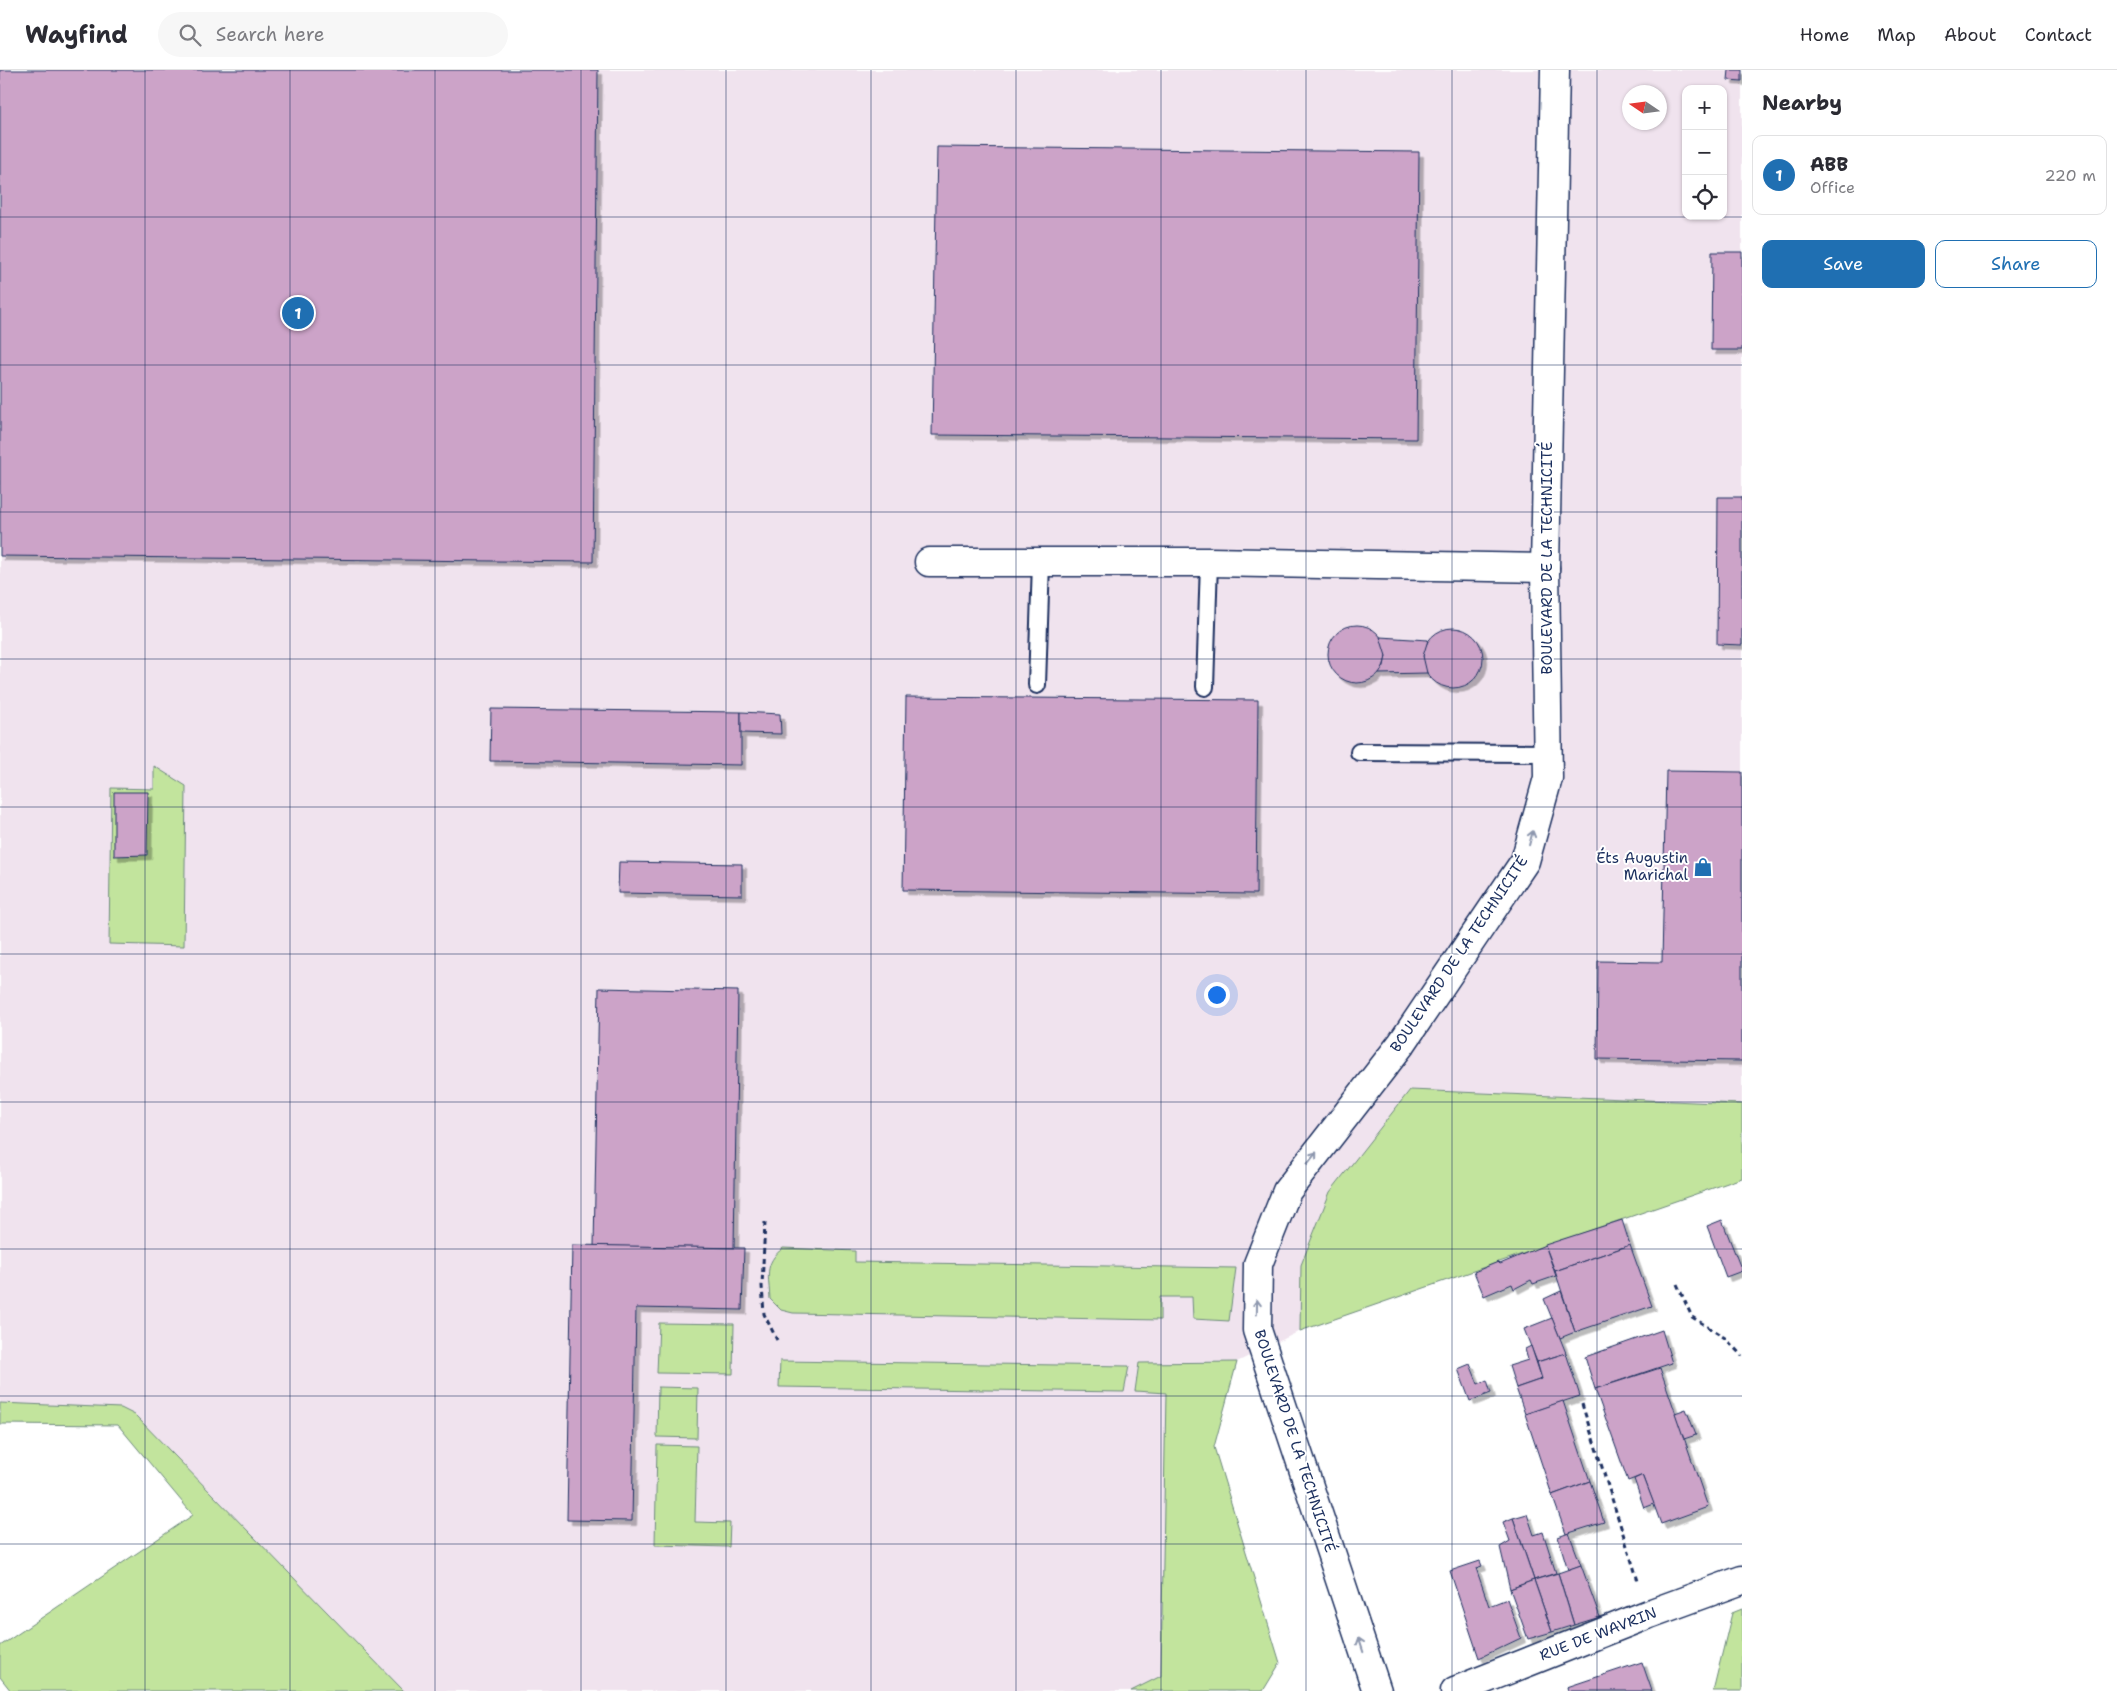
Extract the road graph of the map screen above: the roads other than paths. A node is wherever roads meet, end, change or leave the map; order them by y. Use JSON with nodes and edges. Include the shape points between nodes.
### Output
{"nodes":[{"id":1,"x":1555,"y":70,"type":"edge"},
{"id":2,"x":929,"y":562,"type":"dead end"},
{"id":3,"x":1041,"y":562,"type":"junction"},
{"id":4,"x":1209,"y":562,"type":"junction"},
{"id":5,"x":1545,"y":568,"type":"junction"},
{"id":6,"x":1037,"y":685,"type":"dead end"},
{"id":7,"x":1205,"y":686,"type":"dead end"},
{"id":8,"x":1359,"y":752,"type":"dead end"},
{"id":9,"x":1547,"y":766,"type":"junction"},
{"id":10,"x":1742,"y":1580,"type":"edge"},
{"id":11,"x":1377,"y":1691,"type":"edge"},
{"id":12,"x":1455,"y":1691,"type":"edge"}],
"edges":[{"from":1,"to":5,"type":"street","name":"BOULEVARD DE LA TECHNICITÉ"},
{"from":2,"to":3,"type":"street"},
{"from":3,"to":4,"type":"street"},
{"from":3,"to":6,"type":"lane"},
{"from":4,"to":5,"type":"street"},
{"from":4,"to":7,"type":"lane"},
{"from":5,"to":9,"type":"street","name":"BOULEVARD DE LA TECHNICITÉ"},
{"from":8,"to":9,"type":"lane"},
{"from":11,"to":9,"type":"street","name":"BOULEVARD DE LA TECHNICITÉ","one_way":true,"via":[[1257,1330],[1258,1264],[1287,1191],[1402,1043],[1525,861]]},
{"from":10,"to":12,"type":"street","name":"RUE DE WAVRIN"}]}
